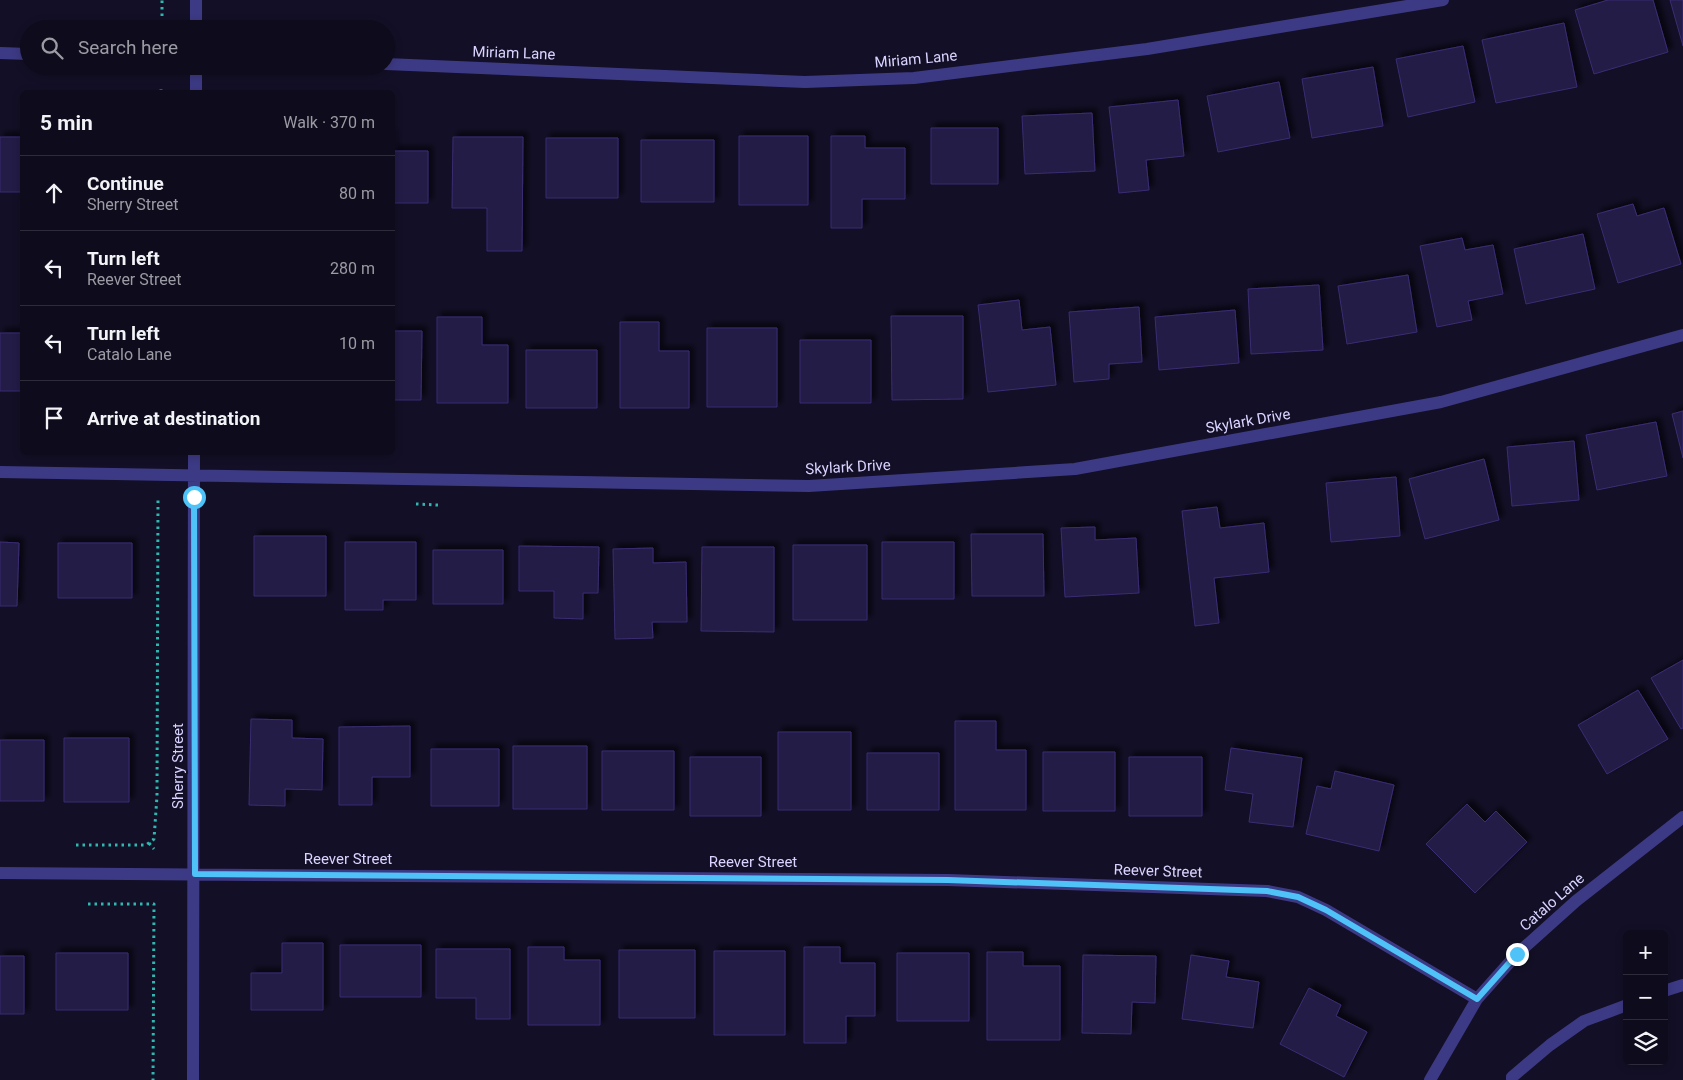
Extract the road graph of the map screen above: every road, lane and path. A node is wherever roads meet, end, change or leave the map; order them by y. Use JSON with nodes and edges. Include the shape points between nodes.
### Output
{"nodes":[{"id":1,"x":162,"y":0,"type":"edge"},
{"id":2,"x":196,"y":0,"type":"edge"},
{"id":3,"x":1443,"y":0,"type":"edge"},
{"id":4,"x":162,"y":20,"type":"edge"},
{"id":5,"x":196,"y":20,"type":"edge"},
{"id":6,"x":0,"y":53,"type":"edge"},
{"id":7,"x":20,"y":54,"type":"edge"},
{"id":8,"x":395,"y":64,"type":"edge"},
{"id":9,"x":196,"y":75,"type":"edge"},
{"id":10,"x":196,"y":90,"type":"edge"},
{"id":11,"x":1683,"y":335,"type":"edge"},
{"id":12,"x":194,"y":455,"type":"edge"},
{"id":13,"x":0,"y":472,"type":"edge"},
{"id":14,"x":194,"y":474,"type":"junction"},
{"id":15,"x":158,"y":497,"type":"dead end"},
{"id":16,"x":1683,"y":817,"type":"edge"},
{"id":17,"x":149,"y":843,"type":"junction"},
{"id":18,"x":76,"y":845,"type":"dead end"},
{"id":19,"x":154,"y":849,"type":"dead end"},
{"id":20,"x":0,"y":873,"type":"edge"},
{"id":21,"x":195,"y":874,"type":"junction"},
{"id":22,"x":88,"y":904,"type":"dead end"},
{"id":23,"x":1683,"y":984,"type":"edge"},
{"id":24,"x":1668,"y":990,"type":"edge"},
{"id":25,"x":1477,"y":999,"type":"junction"},
{"id":26,"x":1623,"y":1006,"type":"edge"},
{"id":27,"x":153,"y":1080,"type":"edge"},
{"id":28,"x":193,"y":1080,"type":"edge"},
{"id":29,"x":1430,"y":1080,"type":"edge"},
{"id":30,"x":1512,"y":1080,"type":"edge"}],
"edges":[{"from":1,"to":4,"type":"path"},
{"from":2,"to":5,"type":"street"},
{"from":3,"to":8,"type":"street","name":"Miriam Lane","via":[[1147,49],[914,78],[805,82]]},
{"from":6,"to":7,"type":"street"},
{"from":9,"to":10,"type":"street"},
{"from":11,"to":14,"type":"street","name":"Skylark Drive","via":[[1441,402],[1075,469],[809,486]]},
{"from":12,"to":14,"type":"street","name":"Sherry Street"},
{"from":13,"to":14,"type":"street","name":"Skylark Drive"},
{"from":14,"to":21,"type":"street","name":"Sherry Street"},
{"from":15,"to":17,"type":"path","via":[[157,796],[154,839]]},
{"from":16,"to":25,"type":"street","name":"Catalo Lane","via":[[1576,901],[1517,954]]},
{"from":17,"to":18,"type":"path"},
{"from":17,"to":19,"type":"path"},
{"from":20,"to":21,"type":"street","name":"Reever Street"},
{"from":21,"to":25,"type":"street","name":"Reever Street","via":[[948,880],[1267,891],[1298,897],[1326,910]]},
{"from":21,"to":28,"type":"street","name":"Sherry Street"},
{"from":22,"to":27,"type":"path","via":[[154,904]]},
{"from":23,"to":24,"type":"street"},
{"from":25,"to":29,"type":"street","name":"Catalo Lane"},
{"from":26,"to":30,"type":"street","via":[[1584,1021]]}]}
